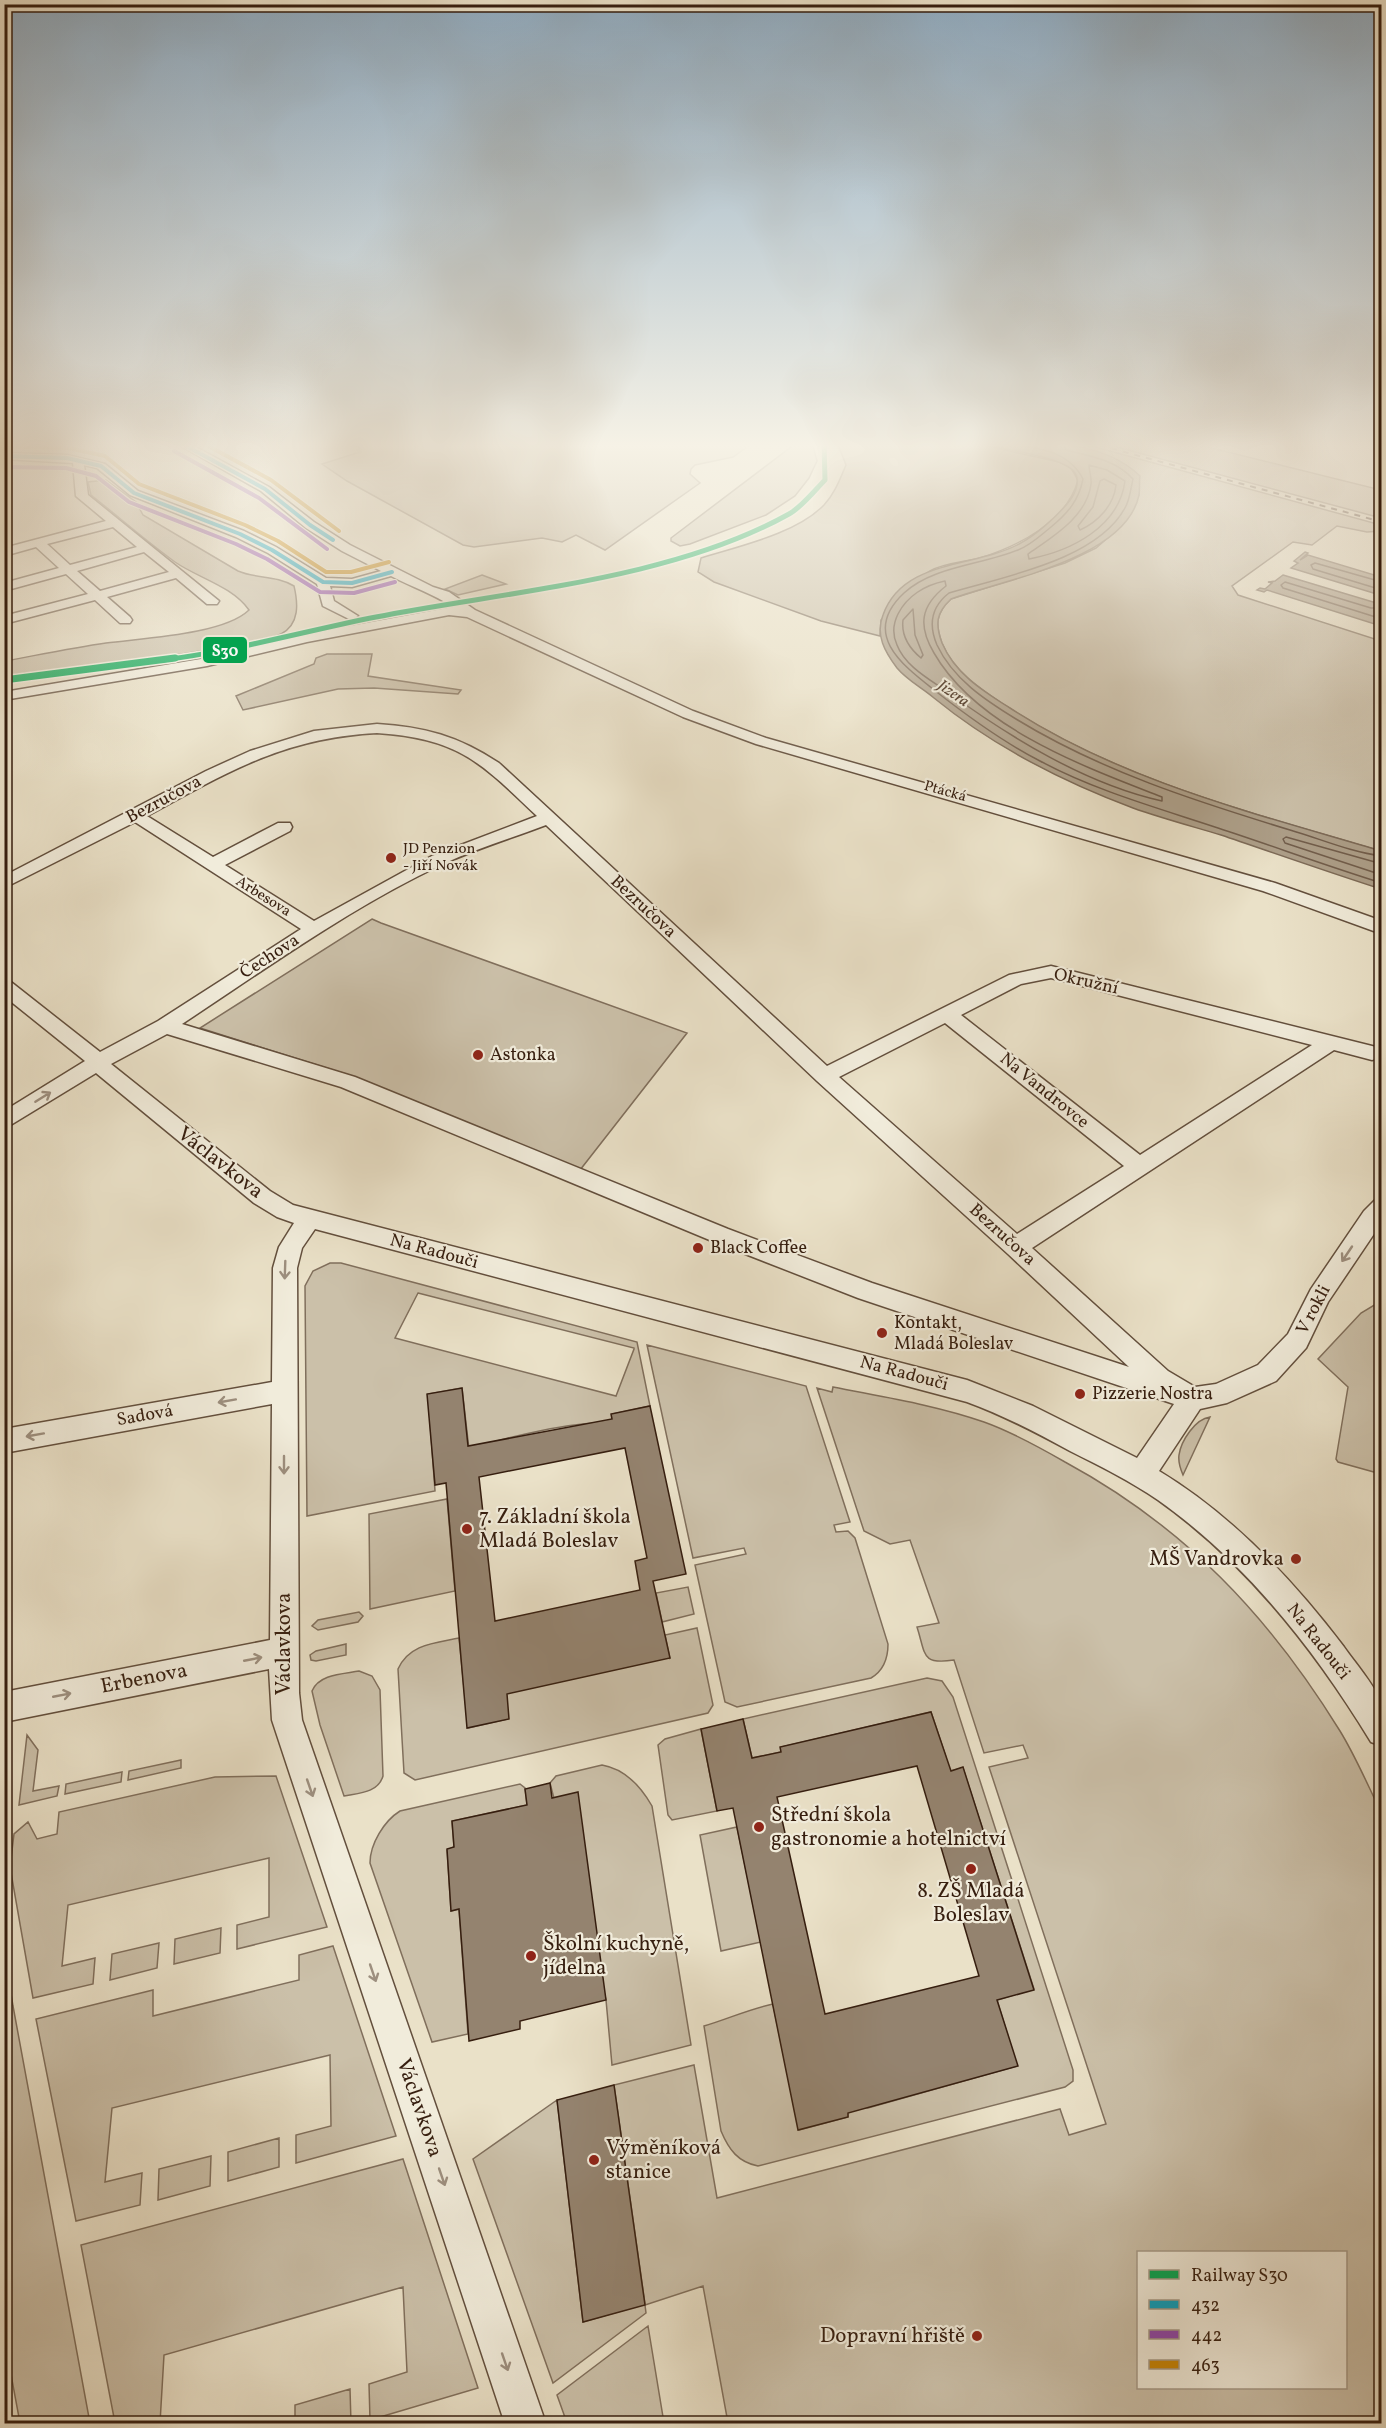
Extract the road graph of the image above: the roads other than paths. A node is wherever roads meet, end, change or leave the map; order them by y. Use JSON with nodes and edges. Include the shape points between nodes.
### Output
{"nodes":[{"id":1,"x":52,"y":555,"type":"edge"},
{"id":2,"x":119,"y":555,"type":"edge"},
{"id":3,"x":155,"y":555,"type":"edge"},
{"id":4,"x":281,"y":555,"type":"edge"},
{"id":5,"x":362,"y":555,"type":"edge"},
{"id":6,"x":67,"y":569,"type":"junction"},
{"id":7,"x":392,"y":572,"type":"junction"},
{"id":8,"x":178,"y":574,"type":"junction"},
{"id":9,"x":324,"y":582,"type":"junction"},
{"id":10,"x":4,"y":587,"type":"edge"},
{"id":11,"x":428,"y":590,"type":"junction"},
{"id":12,"x":96,"y":596,"type":"junction"},
{"id":13,"x":212,"y":602,"type":"dead end"},
{"id":14,"x":470,"y":613,"type":"junction"},
{"id":15,"x":351,"y":616,"type":"dead end"},
{"id":16,"x":6,"y":618,"type":"edge"},
{"id":17,"x":450,"y":619,"type":"junction"},
{"id":18,"x":125,"y":620,"type":"dead end"},
{"id":19,"x":517,"y":634,"type":"junction"},
{"id":20,"x":4,"y":696,"type":"edge"},
{"id":21,"x":135,"y":815,"type":"junction"},
{"id":22,"x":548,"y":818,"type":"junction"},
{"id":23,"x":284,"y":827,"type":"dead end"},
{"id":24,"x":212,"y":865,"type":"junction"},
{"id":25,"x":4,"y":883,"type":"edge"},
{"id":26,"x":1382,"y":928,"type":"edge"},
{"id":27,"x":314,"y":929,"type":"junction"},
{"id":28,"x":4,"y":986,"type":"edge"},
{"id":29,"x":948,"y":1015,"type":"junction"},
{"id":30,"x":165,"y":1026,"type":"junction"},
{"id":31,"x":1330,"y":1043,"type":"junction"},
{"id":32,"x":1372,"y":1053,"type":"dead end"},
{"id":33,"x":97,"y":1063,"type":"junction"},
{"id":34,"x":824,"y":1076,"type":"junction"},
{"id":35,"x":4,"y":1120,"type":"edge"},
{"id":36,"x":1140,"y":1167,"type":"junction"},
{"id":37,"x":1382,"y":1207,"type":"edge"},
{"id":38,"x":310,"y":1219,"type":"junction"},
{"id":39,"x":1016,"y":1247,"type":"junction"},
{"id":40,"x":285,"y":1391,"type":"junction"},
{"id":41,"x":1192,"y":1399,"type":"junction"},
{"id":42,"x":4,"y":1441,"type":"edge"},
{"id":43,"x":1141,"y":1475,"type":"junction"},
{"id":44,"x":284,"y":1652,"type":"junction"},
{"id":45,"x":4,"y":1707,"type":"edge"},
{"id":46,"x":1382,"y":1731,"type":"edge"},
{"id":47,"x":526,"y":2424,"type":"edge"}],
"edges":[{"from":1,"to":6,"type":"street"},
{"from":2,"to":6,"type":"street"},
{"from":3,"to":8,"type":"street"},
{"from":4,"to":9,"type":"street"},
{"from":5,"to":7,"type":"street","name":"Ptácká"},
{"from":6,"to":10,"type":"street"},
{"from":6,"to":12,"type":"street"},
{"from":7,"to":9,"type":"street","via":[[352,583]]},
{"from":7,"to":11,"type":"street","name":"Ptácká"},
{"from":8,"to":12,"type":"street"},
{"from":8,"to":13,"type":"street"},
{"from":9,"to":15,"type":"street","via":[[328,603]]},
{"from":11,"to":14,"type":"street","name":"Ptácká"},
{"from":11,"to":17,"type":"street","name":"Ptácká","via":[[445,605]]},
{"from":12,"to":16,"type":"street"},
{"from":12,"to":18,"type":"street"},
{"from":14,"to":17,"type":"street","name":"Ptácká","via":[[463,611]]},
{"from":14,"to":17,"type":"street","via":[[471,619]]},
{"from":14,"to":19,"type":"street","name":"Ptácká"},
{"from":17,"to":19,"type":"street","name":"Ptácká"},
{"from":17,"to":20,"type":"street","via":[[380,625],[207,662]]},
{"from":19,"to":26,"type":"street","name":"Ptácká","via":[[726,729],[1269,887]]},
{"from":21,"to":22,"type":"street","name":"Bezručova","via":[[228,766],[272,748],[346,730],[379,730],[411,731],[463,745],[493,766]]},
{"from":21,"to":24,"type":"street","name":"Arbesova"},
{"from":21,"to":25,"type":"street","name":"Bezručova"},
{"from":22,"to":27,"type":"street","name":"Čechova","via":[[438,860]]},
{"from":22,"to":34,"type":"street","name":"Bezručova"},
{"from":23,"to":24,"type":"street","name":"Arbesova"},
{"from":24,"to":27,"type":"street","name":"Arbesova"},
{"from":27,"to":30,"type":"street","name":"Čechova"},
{"from":28,"to":33,"type":"street","name":"Václavkova"},
{"from":29,"to":31,"type":"street","name":"Okružní","via":[[1016,979],[1051,972]]},
{"from":29,"to":34,"type":"street","name":"Okružní"},
{"from":29,"to":36,"type":"street","name":"Na Vandrovce"},
{"from":30,"to":33,"type":"street","name":"Čechova"},
{"from":30,"to":41,"type":"street","via":[[348,1082],[866,1291]]},
{"from":31,"to":32,"type":"street","name":"Okružní"},
{"from":31,"to":36,"type":"street"},
{"from":35,"to":33,"type":"street","name":"Čechova","one_way":true},
{"from":33,"to":38,"type":"street","name":"Václavkova","via":[[262,1197],[285,1211]]},
{"from":34,"to":39,"type":"street","name":"Bezručova"},
{"from":36,"to":39,"type":"street"},
{"from":37,"to":41,"type":"street","name":"V rokli","one_way":true,"via":[[1319,1296],[1297,1341],[1267,1373],[1218,1395]]},
{"from":38,"to":40,"type":"street","name":"Václavkova","one_way":true,"via":[[286,1254]]},
{"from":38,"to":43,"type":"street","name":"Na Radouči","via":[[967,1391],[1035,1419]]},
{"from":39,"to":41,"type":"street","name":"Bezručova","via":[[1159,1379]]},
{"from":40,"to":42,"type":"street","name":"Sadová","one_way":true},
{"from":40,"to":44,"type":"street","name":"Václavkova","one_way":true},
{"from":41,"to":43,"type":"street"},
{"from":43,"to":46,"type":"street","name":"Na Radouči","via":[[1199,1515],[1266,1578],[1320,1641]]},
{"from":45,"to":44,"type":"street","name":"Erbenova","one_way":true},
{"from":44,"to":47,"type":"street","name":"Václavkova","one_way":true,"via":[[287,1720]]}]}
